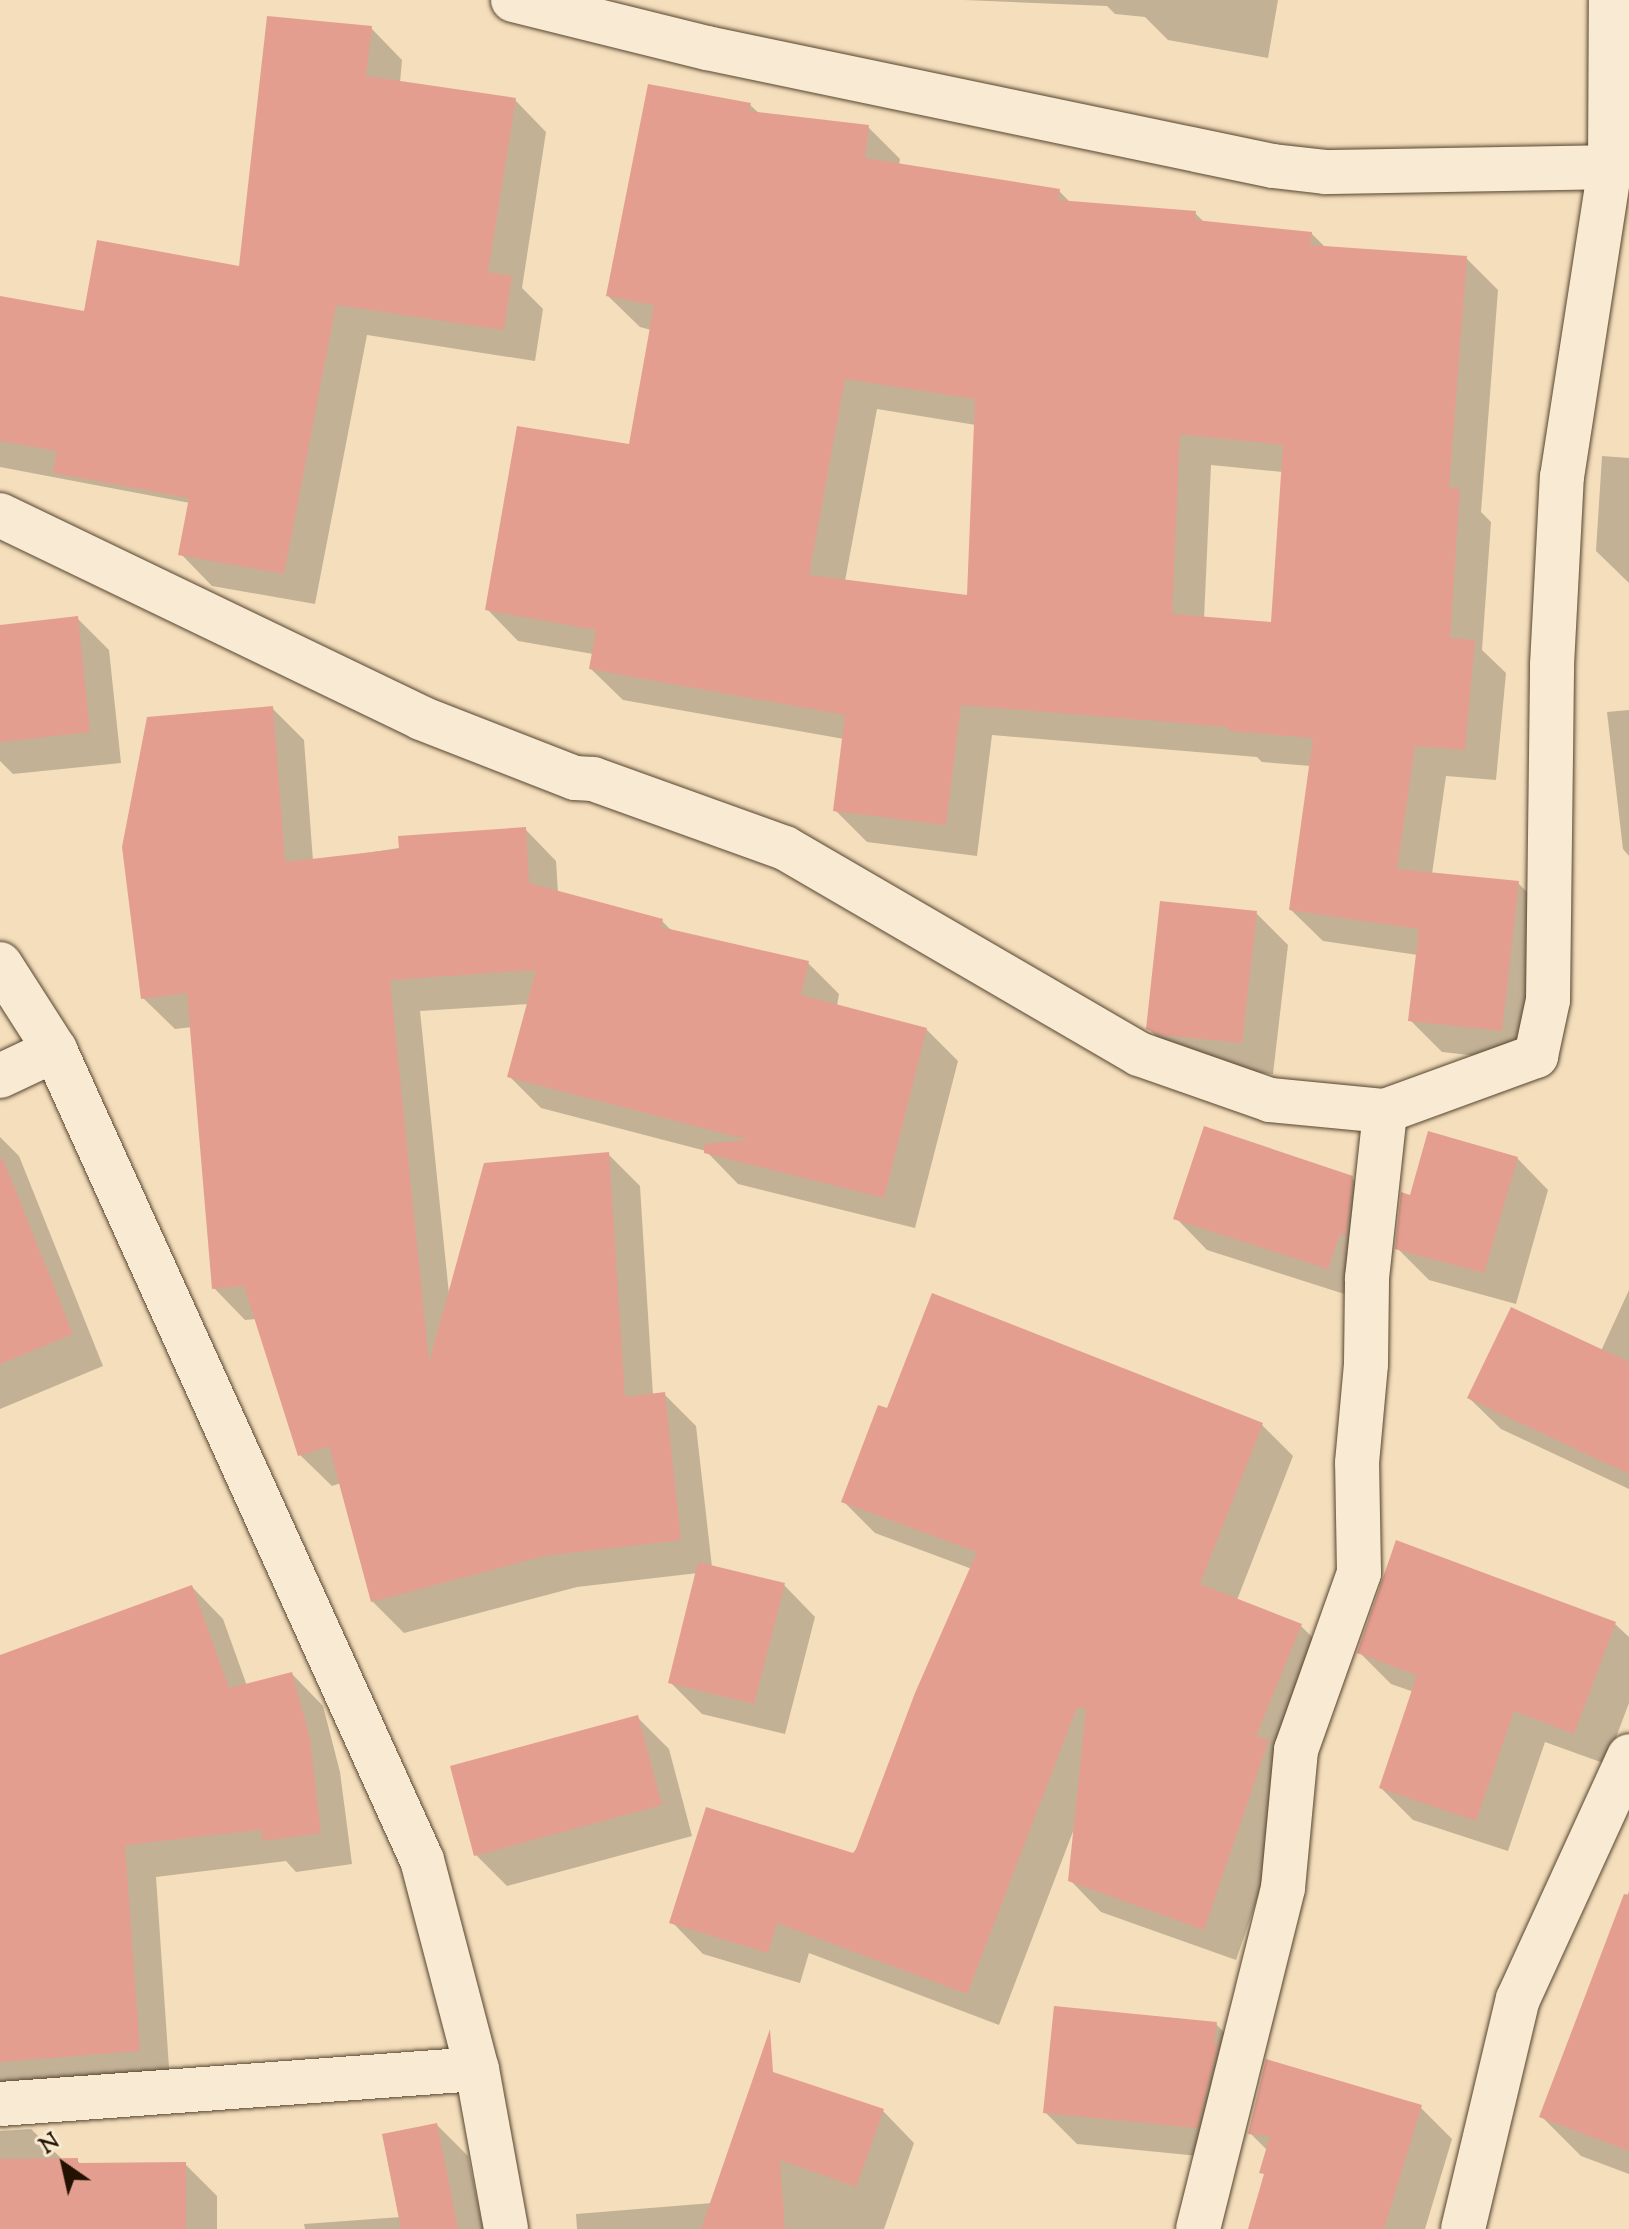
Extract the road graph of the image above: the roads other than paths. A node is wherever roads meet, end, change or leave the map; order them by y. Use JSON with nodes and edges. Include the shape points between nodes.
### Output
{"nodes":[{"id":1,"x":513,"y":0,"type":"edge"},
{"id":2,"x":1611,"y":0,"type":"edge"},
{"id":3,"x":1610,"y":167,"type":"junction"},
{"id":4,"x":0,"y":515,"type":"edge"},
{"id":5,"x":0,"y":964,"type":"edge"},
{"id":6,"x":55,"y":1050,"type":"junction"},
{"id":7,"x":0,"y":1076,"type":"edge"},
{"id":8,"x":1385,"y":1111,"type":"junction"},
{"id":9,"x":1629,"y":1756,"type":"edge"},
{"id":10,"x":477,"y":2069,"type":"junction"},
{"id":11,"x":0,"y":2104,"type":"edge"},
{"id":12,"x":506,"y":2229,"type":"edge"},
{"id":13,"x":1198,"y":2229,"type":"edge"},
{"id":14,"x":1463,"y":2229,"type":"edge"}],
"edges":[{"from":1,"to":3,"type":"street","via":[[707,48],[1273,166],[1325,172]]},
{"from":2,"to":3,"type":"street"},
{"from":3,"to":8,"type":"street","via":[[1562,477],[1552,665],[1548,1000],[1536,1056]]},
{"from":4,"to":8,"type":"street","via":[[421,718],[575,778],[593,779],[785,848],[1139,1054],[1270,1100]]},
{"from":5,"to":6,"type":"street"},
{"from":6,"to":7,"type":"street"},
{"from":6,"to":10,"type":"street","via":[[422,1860]]},
{"from":8,"to":13,"type":"street","via":[[1367,1278],[1357,1463],[1359,1573],[1296,1750],[1283,1888]]},
{"from":9,"to":14,"type":"street","via":[[1518,1999]]},
{"from":10,"to":11,"type":"street"},
{"from":10,"to":12,"type":"street"}]}
